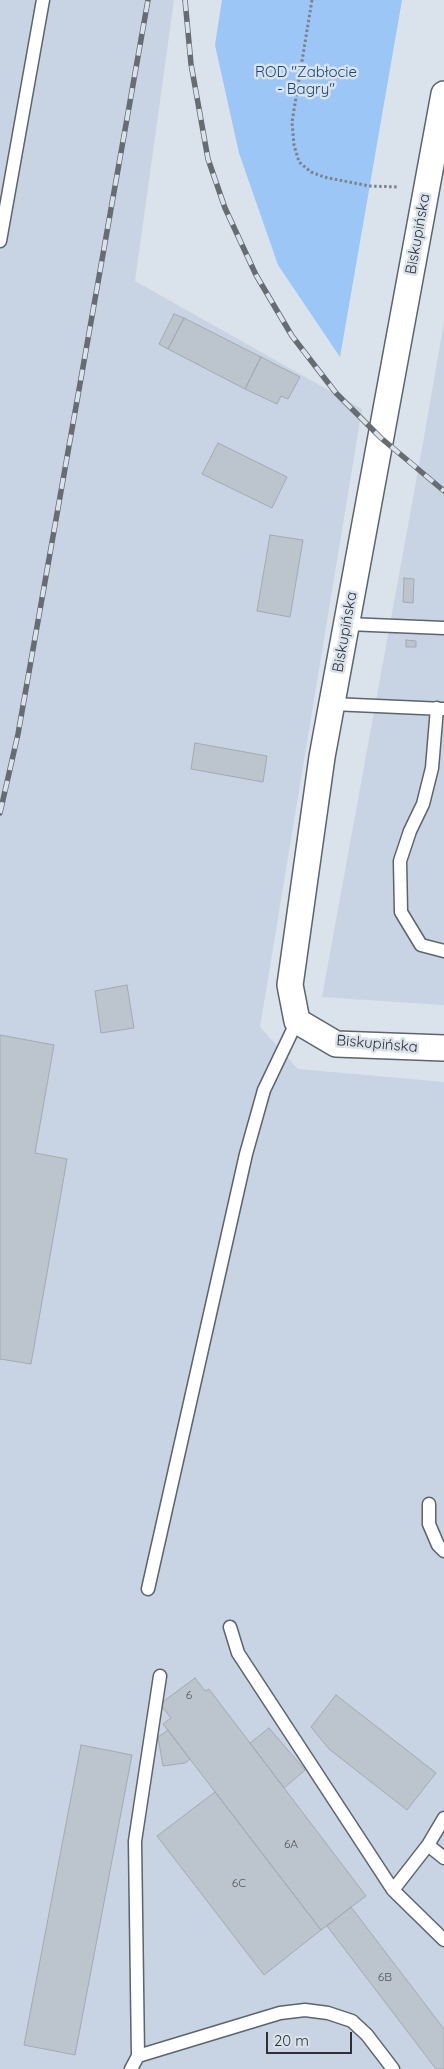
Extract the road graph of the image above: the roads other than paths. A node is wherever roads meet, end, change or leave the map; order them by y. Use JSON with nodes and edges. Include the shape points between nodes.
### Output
{"nodes":[{"id":1,"x":43,"y":0,"type":"edge"},
{"id":2,"x":444,"y":94,"type":"edge"},
{"id":3,"x":0,"y":241,"type":"edge"},
{"id":4,"x":347,"y":624,"type":"junction"},
{"id":5,"x":444,"y":628,"type":"edge"},
{"id":6,"x":332,"y":704,"type":"junction"},
{"id":7,"x":440,"y":709,"type":"edge"},
{"id":8,"x":444,"y":950,"type":"edge"},
{"id":9,"x":297,"y":1021,"type":"junction"},
{"id":10,"x":444,"y":1048,"type":"edge"},
{"id":11,"x":429,"y":1504,"type":"dead end"},
{"id":12,"x":444,"y":1551,"type":"edge"},
{"id":13,"x":148,"y":1589,"type":"dead end"},
{"id":14,"x":230,"y":1627,"type":"dead end"},
{"id":15,"x":160,"y":1676,"type":"dead end"},
{"id":16,"x":444,"y":1818,"type":"edge"},
{"id":17,"x":428,"y":1845,"type":"junction"},
{"id":18,"x":444,"y":1858,"type":"edge"},
{"id":19,"x":392,"y":1890,"type":"junction"},
{"id":20,"x":444,"y":1940,"type":"edge"},
{"id":21,"x":138,"y":2056,"type":"junction"},
{"id":22,"x":131,"y":2069,"type":"edge"},
{"id":23,"x":393,"y":2069,"type":"edge"}],
"edges":[{"from":1,"to":3,"type":"lane"},
{"from":2,"to":4,"type":"street","name":"Biskupińska"},
{"from":4,"to":5,"type":"lane"},
{"from":4,"to":6,"type":"street","name":"Biskupińska"},
{"from":6,"to":7,"type":"lane"},
{"from":6,"to":9,"type":"street","name":"Biskupińska","via":[[290,985]]},
{"from":7,"to":8,"type":"lane","via":[[424,804],[400,861],[401,912],[421,945]]},
{"from":9,"to":10,"type":"street","name":"Biskupińska","via":[[336,1044]]},
{"from":9,"to":13,"type":"lane","via":[[264,1090],[246,1154]]},
{"from":11,"to":12,"type":"lane","via":[[429,1524]]},
{"from":14,"to":19,"type":"lane","via":[[238,1654]]},
{"from":15,"to":21,"type":"lane","via":[[135,1841]]},
{"from":16,"to":17,"type":"lane"},
{"from":17,"to":18,"type":"lane"},
{"from":17,"to":19,"type":"lane"},
{"from":19,"to":20,"type":"lane"},
{"from":21,"to":22,"type":"lane"},
{"from":21,"to":23,"type":"lane","via":[[280,2012],[305,2010],[328,2013],[352,2022],[368,2035]]}]}
